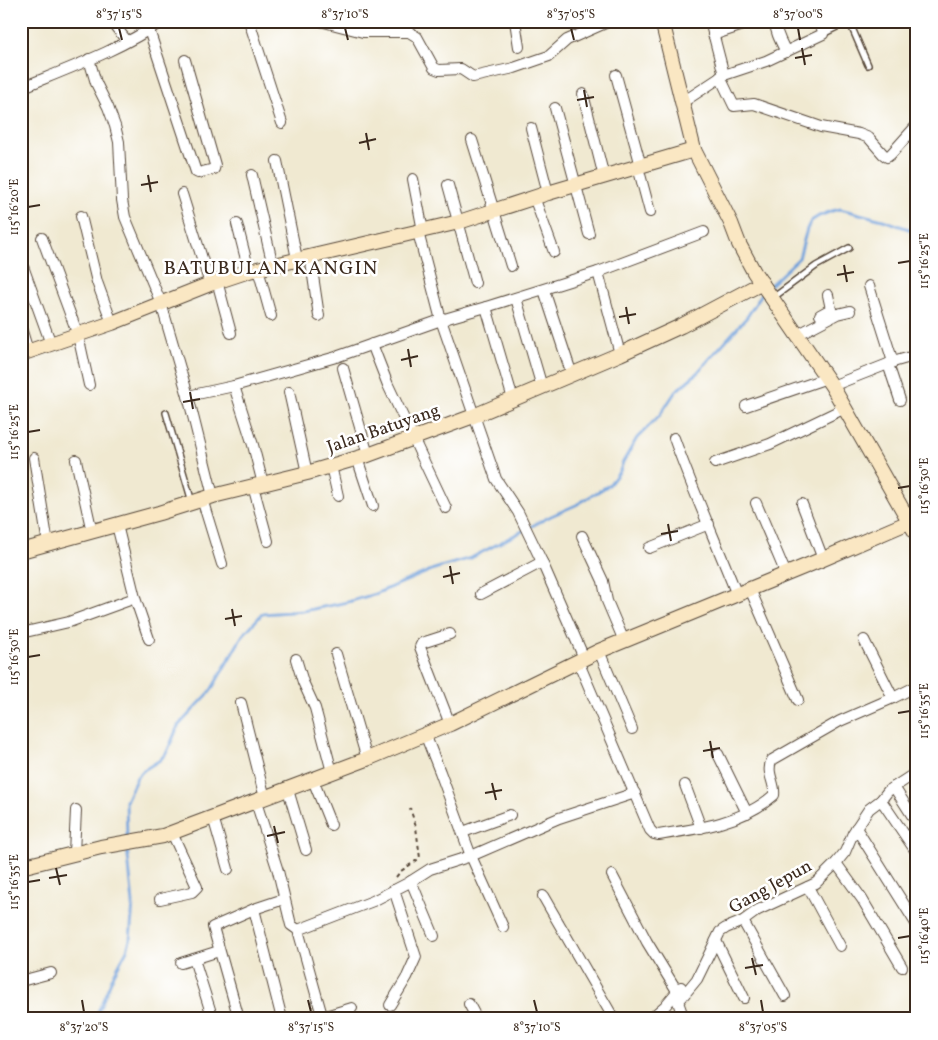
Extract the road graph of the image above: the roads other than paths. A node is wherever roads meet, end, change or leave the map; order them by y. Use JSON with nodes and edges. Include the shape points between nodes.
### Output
{"nodes":[{"id":1,"x":111,"y":21,"type":"edge"},
{"id":2,"x":143,"y":21,"type":"edge"},
{"id":3,"x":162,"y":21,"type":"edge"},
{"id":4,"x":249,"y":21,"type":"edge"},
{"id":5,"x":320,"y":21,"type":"edge"},
{"id":6,"x":515,"y":21,"type":"edge"},
{"id":7,"x":578,"y":21,"type":"edge"},
{"id":8,"x":610,"y":21,"type":"edge"},
{"id":9,"x":662,"y":21,"type":"edge"},
{"id":10,"x":710,"y":21,"type":"edge"},
{"id":11,"x":776,"y":21,"type":"edge"},
{"id":12,"x":818,"y":21,"type":"edge"},
{"id":13,"x":752,"y":22,"type":"edge"},
{"id":14,"x":147,"y":32,"type":"junction"},
{"id":15,"x":583,"y":33,"type":"junction"},
{"id":16,"x":822,"y":34,"type":"junction"},
{"id":17,"x":713,"y":35,"type":"junction"},
{"id":18,"x":127,"y":41,"type":"junction"},
{"id":19,"x":519,"y":47,"type":"dead end"},
{"id":20,"x":786,"y":52,"type":"junction"},
{"id":21,"x":89,"y":59,"type":"junction"},
{"id":22,"x":185,"y":60,"type":"dead end"},
{"id":23,"x":868,"y":65,"type":"dead end"},
{"id":24,"x":616,"y":75,"type":"dead end"},
{"id":25,"x":722,"y":76,"type":"junction"},
{"id":26,"x":21,"y":88,"type":"edge"},
{"id":27,"x":583,"y":94,"type":"dead end"},
{"id":28,"x":683,"y":102,"type":"junction"},
{"id":29,"x":555,"y":108,"type":"dead end"},
{"id":30,"x":282,"y":123,"type":"dead end"},
{"id":31,"x":917,"y":125,"type":"edge"},
{"id":32,"x":531,"y":128,"type":"dead end"},
{"id":33,"x":472,"y":140,"type":"dead end"},
{"id":34,"x":694,"y":150,"type":"junction"},
{"id":35,"x":277,"y":161,"type":"dead end"},
{"id":36,"x":640,"y":167,"type":"junction"},
{"id":37,"x":252,"y":175,"type":"dead end"},
{"id":38,"x":604,"y":176,"type":"junction"},
{"id":39,"x":412,"y":178,"type":"dead end"},
{"id":40,"x":448,"y":185,"type":"dead end"},
{"id":41,"x":576,"y":185,"type":"junction"},
{"id":42,"x":182,"y":194,"type":"dead end"},
{"id":43,"x":541,"y":195,"type":"junction"},
{"id":44,"x":494,"y":210,"type":"junction"},
{"id":45,"x":650,"y":212,"type":"dead end"},
{"id":46,"x":81,"y":216,"type":"dead end"},
{"id":47,"x":459,"y":222,"type":"junction"},
{"id":48,"x":237,"y":224,"type":"dead end"},
{"id":49,"x":420,"y":232,"type":"junction"},
{"id":50,"x":704,"y":232,"type":"dead end"},
{"id":51,"x":589,"y":234,"type":"dead end"},
{"id":52,"x":42,"y":238,"type":"dead end"},
{"id":53,"x":849,"y":248,"type":"dead end"},
{"id":54,"x":554,"y":252,"type":"dead end"},
{"id":55,"x":304,"y":257,"type":"junction"},
{"id":56,"x":21,"y":261,"type":"edge"},
{"id":57,"x":272,"y":266,"type":"junction"},
{"id":58,"x":511,"y":266,"type":"dead end"},
{"id":59,"x":254,"y":270,"type":"junction"},
{"id":60,"x":598,"y":272,"type":"junction"},
{"id":61,"x":213,"y":282,"type":"junction"},
{"id":62,"x":475,"y":284,"type":"dead end"},
{"id":63,"x":869,"y":286,"type":"dead end"},
{"id":64,"x":765,"y":287,"type":"junction"},
{"id":65,"x":544,"y":290,"type":"junction"},
{"id":66,"x":828,"y":295,"type":"dead end"},
{"id":67,"x":516,"y":298,"type":"junction"},
{"id":68,"x":161,"y":302,"type":"junction"},
{"id":69,"x":486,"y":307,"type":"junction"},
{"id":70,"x":850,"y":311,"type":"dead end"},
{"id":71,"x":271,"y":316,"type":"dead end"},
{"id":72,"x":319,"y":316,"type":"dead end"},
{"id":73,"x":441,"y":320,"type":"junction"},
{"id":74,"x":112,"y":323,"type":"junction"},
{"id":75,"x":21,"y":328,"type":"edge"},
{"id":76,"x":795,"y":332,"type":"junction"},
{"id":77,"x":231,"y":333,"type":"dead end"},
{"id":78,"x":78,"y":335,"type":"junction"},
{"id":79,"x":51,"y":344,"type":"junction"},
{"id":80,"x":372,"y":344,"type":"junction"},
{"id":81,"x":25,"y":353,"type":"edge"},
{"id":82,"x":620,"y":354,"type":"junction"},
{"id":83,"x":917,"y":355,"type":"edge"},
{"id":84,"x":890,"y":363,"type":"junction"},
{"id":85,"x":343,"y":368,"type":"dead end"},
{"id":86,"x":572,"y":375,"type":"junction"},
{"id":87,"x":830,"y":382,"type":"junction"},
{"id":88,"x":89,"y":385,"type":"dead end"},
{"id":89,"x":234,"y":386,"type":"junction"},
{"id":90,"x":542,"y":387,"type":"junction"},
{"id":91,"x":289,"y":392,"type":"dead end"},
{"id":92,"x":188,"y":396,"type":"junction"},
{"id":93,"x":513,"y":399,"type":"junction"},
{"id":94,"x":900,"y":400,"type":"dead end"},
{"id":95,"x":746,"y":406,"type":"dead end"},
{"id":96,"x":845,"y":408,"type":"junction"},
{"id":97,"x":166,"y":413,"type":"dead end"},
{"id":98,"x":474,"y":415,"type":"junction"},
{"id":99,"x":412,"y":438,"type":"junction"},
{"id":100,"x":674,"y":438,"type":"dead end"},
{"id":101,"x":363,"y":456,"type":"junction"},
{"id":102,"x":34,"y":458,"type":"dead end"},
{"id":103,"x":76,"y":460,"type":"dead end"},
{"id":104,"x":715,"y":464,"type":"dead end"},
{"id":105,"x":331,"y":466,"type":"junction"},
{"id":106,"x":307,"y":473,"type":"junction"},
{"id":107,"x":258,"y":485,"type":"junction"},
{"id":108,"x":338,"y":496,"type":"dead end"},
{"id":109,"x":203,"y":499,"type":"junction"},
{"id":110,"x":756,"y":503,"type":"dead end"},
{"id":111,"x":802,"y":504,"type":"dead end"},
{"id":112,"x":373,"y":506,"type":"dead end"},
{"id":113,"x":446,"y":508,"type":"dead end"},
{"id":114,"x":913,"y":520,"type":"edge"},
{"id":115,"x":709,"y":524,"type":"junction"},
{"id":116,"x":117,"y":525,"type":"junction"},
{"id":117,"x":92,"y":532,"type":"junction"},
{"id":118,"x":917,"y":535,"type":"edge"},
{"id":119,"x":582,"y":536,"type":"dead end"},
{"id":120,"x":268,"y":541,"type":"dead end"},
{"id":121,"x":48,"y":544,"type":"junction"},
{"id":122,"x":649,"y":548,"type":"dead end"},
{"id":123,"x":21,"y":551,"type":"edge"},
{"id":124,"x":823,"y":559,"type":"junction"},
{"id":125,"x":542,"y":562,"type":"junction"},
{"id":126,"x":222,"y":564,"type":"dead end"},
{"id":127,"x":786,"y":574,"type":"junction"},
{"id":128,"x":750,"y":589,"type":"junction"},
{"id":129,"x":482,"y":594,"type":"dead end"},
{"id":130,"x":736,"y":595,"type":"junction"},
{"id":131,"x":135,"y":598,"type":"junction"},
{"id":132,"x":21,"y":633,"type":"edge"},
{"id":133,"x":450,"y":634,"type":"dead end"},
{"id":134,"x":149,"y":639,"type":"dead end"},
{"id":135,"x":864,"y":640,"type":"dead end"},
{"id":136,"x":624,"y":641,"type":"junction"},
{"id":137,"x":599,"y":651,"type":"junction"},
{"id":138,"x":336,"y":654,"type":"dead end"},
{"id":139,"x":296,"y":660,"type":"dead end"},
{"id":140,"x":581,"y":660,"type":"junction"},
{"id":141,"x":917,"y":686,"type":"edge"},
{"id":142,"x":893,"y":698,"type":"junction"},
{"id":143,"x":798,"y":700,"type":"dead end"},
{"id":144,"x":241,"y":703,"type":"dead end"},
{"id":145,"x":450,"y":724,"type":"junction"},
{"id":146,"x":632,"y":729,"type":"dead end"},
{"id":147,"x":425,"y":734,"type":"junction"},
{"id":148,"x":718,"y":754,"type":"dead end"},
{"id":149,"x":367,"y":759,"type":"junction"},
{"id":150,"x":332,"y":772,"type":"junction"},
{"id":151,"x":917,"y":772,"type":"edge"},
{"id":152,"x":313,"y":780,"type":"junction"},
{"id":153,"x":685,"y":785,"type":"dead end"},
{"id":154,"x":894,"y":787,"type":"junction"},
{"id":155,"x":288,"y":790,"type":"junction"},
{"id":156,"x":635,"y":793,"type":"junction"},
{"id":157,"x":260,"y":800,"type":"junction"},
{"id":158,"x":881,"y":800,"type":"junction"},
{"id":159,"x":76,"y":810,"type":"dead end"},
{"id":160,"x":747,"y":813,"type":"junction"},
{"id":161,"x":510,"y":814,"type":"dead end"},
{"id":162,"x":213,"y":817,"type":"junction"},
{"id":163,"x":917,"y":823,"type":"edge"},
{"id":164,"x":331,"y":825,"type":"dead end"},
{"id":165,"x":701,"y":828,"type":"junction"},
{"id":166,"x":856,"y":828,"type":"junction"},
{"id":167,"x":462,"y":832,"type":"junction"},
{"id":168,"x":172,"y":833,"type":"junction"},
{"id":169,"x":306,"y":850,"type":"dead end"},
{"id":170,"x":74,"y":853,"type":"junction"},
{"id":171,"x":917,"y":853,"type":"edge"},
{"id":172,"x":471,"y":856,"type":"junction"},
{"id":173,"x":836,"y":864,"type":"junction"},
{"id":174,"x":21,"y":867,"type":"edge"},
{"id":175,"x":228,"y":869,"type":"dead end"},
{"id":176,"x":612,"y":875,"type":"dead end"},
{"id":177,"x":411,"y":881,"type":"junction"},
{"id":178,"x":808,"y":886,"type":"junction"},
{"id":179,"x":394,"y":890,"type":"junction"},
{"id":180,"x":543,"y":896,"type":"dead end"},
{"id":181,"x":160,"y":899,"type":"dead end"},
{"id":182,"x":284,"y":899,"type":"junction"},
{"id":183,"x":254,"y":909,"type":"junction"},
{"id":184,"x":743,"y":921,"type":"junction"},
{"id":185,"x":917,"y":925,"type":"edge"},
{"id":186,"x":503,"y":927,"type":"dead end"},
{"id":187,"x":298,"y":930,"type":"junction"},
{"id":188,"x":434,"y":936,"type":"dead end"},
{"id":189,"x":716,"y":942,"type":"junction"},
{"id":190,"x":840,"y":946,"type":"dead end"},
{"id":191,"x":219,"y":951,"type":"junction"},
{"id":192,"x":194,"y":959,"type":"junction"},
{"id":193,"x":181,"y":962,"type":"dead end"},
{"id":194,"x":902,"y":967,"type":"dead end"},
{"id":195,"x":52,"y":973,"type":"dead end"},
{"id":196,"x":21,"y":981,"type":"edge"},
{"id":197,"x":689,"y":986,"type":"junction"},
{"id":198,"x":677,"y":991,"type":"junction"},
{"id":199,"x":785,"y":996,"type":"dead end"},
{"id":200,"x":744,"y":998,"type":"dead end"},
{"id":201,"x":469,"y":1004,"type":"dead end"},
{"id":202,"x":390,"y":1005,"type":"dead end"},
{"id":203,"x":352,"y":1008,"type":"dead end"},
{"id":204,"x":323,"y":1018,"type":"edge"},
{"id":205,"x":213,"y":1019,"type":"edge"},
{"id":206,"x":239,"y":1019,"type":"edge"},
{"id":207,"x":282,"y":1019,"type":"edge"},
{"id":208,"x":477,"y":1019,"type":"edge"},
{"id":209,"x":614,"y":1019,"type":"edge"},
{"id":210,"x":650,"y":1019,"type":"edge"},
{"id":211,"x":684,"y":1019,"type":"edge"}],
"edges":[{"from":1,"to":18,"type":"street"},
{"from":2,"to":14,"type":"street"},
{"from":3,"to":14,"type":"street"},
{"from":4,"to":30,"type":"street"},
{"from":5,"to":15,"type":"street","via":[[363,32],[409,32],[418,37],[434,68],[461,69],[473,77],[549,56],[567,40]]},
{"from":6,"to":19,"type":"street"},
{"from":7,"to":15,"type":"lane"},
{"from":8,"to":15,"type":"street"},
{"from":9,"to":28,"type":"street"},
{"from":10,"to":17,"type":"street"},
{"from":11,"to":20,"type":"street","via":[[779,40]]},
{"from":12,"to":16,"type":"street"},
{"from":13,"to":17,"type":"street"},
{"from":14,"to":18,"type":"street"},
{"from":14,"to":22,"type":"street","via":[[198,173],[214,169],[215,164]]},
{"from":16,"to":20,"type":"street"},
{"from":16,"to":23,"type":"lane","via":[[849,21]]},
{"from":17,"to":25,"type":"street"},
{"from":18,"to":21,"type":"street"},
{"from":20,"to":25,"type":"street"},
{"from":21,"to":26,"type":"street"},
{"from":21,"to":68,"type":"street","via":[[119,142],[125,217]]},
{"from":24,"to":36,"type":"street"},
{"from":25,"to":28,"type":"street"},
{"from":25,"to":31,"type":"street","via":[[734,106],[754,104],[821,127],[864,136],[889,156]]},
{"from":27,"to":38,"type":"street"},
{"from":28,"to":34,"type":"street"},
{"from":29,"to":41,"type":"street"},
{"from":32,"to":43,"type":"street"},
{"from":33,"to":44,"type":"street"},
{"from":34,"to":36,"type":"street"},
{"from":34,"to":64,"type":"street","via":[[739,244]]},
{"from":35,"to":55,"type":"street"},
{"from":36,"to":38,"type":"street"},
{"from":36,"to":45,"type":"street"},
{"from":37,"to":57,"type":"street"},
{"from":38,"to":41,"type":"street"},
{"from":39,"to":49,"type":"street"},
{"from":40,"to":47,"type":"street"},
{"from":41,"to":43,"type":"street"},
{"from":41,"to":51,"type":"street"},
{"from":42,"to":61,"type":"street"},
{"from":43,"to":44,"type":"street"},
{"from":43,"to":54,"type":"street"},
{"from":44,"to":47,"type":"street"},
{"from":44,"to":58,"type":"street"},
{"from":46,"to":74,"type":"street","via":[[97,282]]},
{"from":47,"to":49,"type":"street"},
{"from":47,"to":62,"type":"street"},
{"from":48,"to":59,"type":"street"},
{"from":49,"to":55,"type":"street"},
{"from":49,"to":73,"type":"street"},
{"from":50,"to":60,"type":"street"},
{"from":52,"to":78,"type":"street"},
{"from":53,"to":64,"type":"lane","via":[[811,269]]},
{"from":55,"to":57,"type":"street"},
{"from":55,"to":72,"type":"street"},
{"from":56,"to":79,"type":"street"},
{"from":57,"to":59,"type":"street"},
{"from":59,"to":61,"type":"street"},
{"from":59,"to":71,"type":"street"},
{"from":60,"to":65,"type":"street"},
{"from":60,"to":82,"type":"street"},
{"from":61,"to":68,"type":"street"},
{"from":61,"to":77,"type":"street"},
{"from":63,"to":84,"type":"street"},
{"from":64,"to":76,"type":"street"},
{"from":64,"to":82,"type":"street","name":"Jalan Batuyang","via":[[740,294]]},
{"from":65,"to":67,"type":"street"},
{"from":65,"to":86,"type":"street"},
{"from":66,"to":76,"type":"street","via":[[831,309]]},
{"from":67,"to":69,"type":"street"},
{"from":67,"to":90,"type":"street"},
{"from":68,"to":74,"type":"street"},
{"from":68,"to":92,"type":"street"},
{"from":69,"to":73,"type":"street"},
{"from":69,"to":93,"type":"street"},
{"from":70,"to":76,"type":"street"},
{"from":73,"to":80,"type":"street"},
{"from":73,"to":98,"type":"street"},
{"from":74,"to":78,"type":"street"},
{"from":75,"to":81,"type":"street"},
{"from":76,"to":87,"type":"street"},
{"from":78,"to":79,"type":"street"},
{"from":78,"to":88,"type":"street"},
{"from":79,"to":81,"type":"street"},
{"from":80,"to":89,"type":"street","via":[[336,358]]},
{"from":80,"to":99,"type":"street"},
{"from":82,"to":86,"type":"street","name":"Jalan Batuyang"},
{"from":83,"to":84,"type":"street"},
{"from":84,"to":87,"type":"street"},
{"from":84,"to":94,"type":"street"},
{"from":85,"to":101,"type":"street"},
{"from":86,"to":90,"type":"street","name":"Jalan Batuyang"},
{"from":87,"to":95,"type":"street"},
{"from":87,"to":96,"type":"street"},
{"from":89,"to":92,"type":"street"},
{"from":89,"to":107,"type":"street","via":[[253,445]]},
{"from":90,"to":93,"type":"street","name":"Jalan Batuyang"},
{"from":91,"to":106,"type":"street"},
{"from":92,"to":109,"type":"street"},
{"from":93,"to":98,"type":"street","name":"Jalan Batuyang"},
{"from":96,"to":104,"type":"street","via":[[770,444]]},
{"from":96,"to":114,"type":"street"},
{"from":97,"to":109,"type":"lane"},
{"from":98,"to":99,"type":"street","name":"Jalan Batuyang"},
{"from":98,"to":125,"type":"street","via":[[496,479]]},
{"from":99,"to":101,"type":"street","name":"Jalan Batuyang"},
{"from":99,"to":113,"type":"street"},
{"from":100,"to":115,"type":"street"},
{"from":101,"to":105,"type":"street","name":"Jalan Batuyang"},
{"from":101,"to":112,"type":"street"},
{"from":102,"to":121,"type":"street"},
{"from":103,"to":117,"type":"street"},
{"from":105,"to":106,"type":"street","name":"Jalan Batuyang"},
{"from":105,"to":108,"type":"street"},
{"from":106,"to":107,"type":"street","name":"Jalan Batuyang"},
{"from":107,"to":109,"type":"street","name":"Jalan Batuyang"},
{"from":107,"to":120,"type":"street"},
{"from":109,"to":116,"type":"street","name":"Jalan Batuyang"},
{"from":109,"to":126,"type":"street"},
{"from":110,"to":127,"type":"street"},
{"from":111,"to":124,"type":"street"},
{"from":114,"to":118,"type":"street"},
{"from":114,"to":124,"type":"street"},
{"from":115,"to":122,"type":"street"},
{"from":115,"to":130,"type":"street"},
{"from":116,"to":117,"type":"street","name":"Jalan Batuyang"},
{"from":116,"to":131,"type":"street"},
{"from":117,"to":121,"type":"street","name":"Jalan Batuyang"},
{"from":119,"to":136,"type":"street","via":[[603,581],[607,601]]},
{"from":121,"to":123,"type":"street","name":"Jalan Batuyang"},
{"from":124,"to":127,"type":"street"},
{"from":125,"to":129,"type":"street"},
{"from":125,"to":140,"type":"street"},
{"from":127,"to":128,"type":"street"},
{"from":128,"to":130,"type":"street"},
{"from":128,"to":143,"type":"street"},
{"from":130,"to":136,"type":"street"},
{"from":131,"to":132,"type":"street","via":[[69,622]]},
{"from":131,"to":134,"type":"street"},
{"from":133,"to":145,"type":"street","via":[[422,643],[420,647]]},
{"from":135,"to":142,"type":"street"},
{"from":136,"to":137,"type":"street"},
{"from":137,"to":140,"type":"street"},
{"from":137,"to":146,"type":"street"},
{"from":138,"to":149,"type":"street"},
{"from":139,"to":150,"type":"street","via":[[316,708]]},
{"from":140,"to":145,"type":"street"},
{"from":140,"to":156,"type":"street"},
{"from":141,"to":142,"type":"street"},
{"from":142,"to":160,"type":"street","via":[[840,721],[772,760],[769,769],[774,796]]},
{"from":144,"to":157,"type":"street"},
{"from":145,"to":147,"type":"street"},
{"from":147,"to":149,"type":"street"},
{"from":147,"to":167,"type":"street"},
{"from":148,"to":160,"type":"street"},
{"from":149,"to":150,"type":"street"},
{"from":150,"to":152,"type":"street"},
{"from":151,"to":154,"type":"street","name":"Gang Jepun"},
{"from":152,"to":155,"type":"street"},
{"from":152,"to":164,"type":"street"},
{"from":153,"to":165,"type":"street"},
{"from":154,"to":158,"type":"street","name":"Gang Jepun"},
{"from":154,"to":163,"type":"street"},
{"from":155,"to":157,"type":"street"},
{"from":155,"to":169,"type":"street"},
{"from":156,"to":165,"type":"street","via":[[654,834]]},
{"from":156,"to":172,"type":"street","via":[[559,818]]},
{"from":157,"to":162,"type":"street"},
{"from":157,"to":182,"type":"street"},
{"from":158,"to":166,"type":"street","name":"Gang Jepun","via":[[869,809]]},
{"from":158,"to":171,"type":"street"},
{"from":159,"to":170,"type":"street"},
{"from":160,"to":165,"type":"street"},
{"from":161,"to":167,"type":"street"},
{"from":162,"to":168,"type":"street"},
{"from":162,"to":175,"type":"street"},
{"from":166,"to":173,"type":"street","name":"Gang Jepun"},
{"from":166,"to":185,"type":"street"},
{"from":167,"to":172,"type":"street"},
{"from":168,"to":170,"type":"street"},
{"from":168,"to":181,"type":"street","via":[[197,887],[192,892]]},
{"from":170,"to":174,"type":"street"},
{"from":172,"to":177,"type":"street","via":[[430,869]]},
{"from":172,"to":186,"type":"street"},
{"from":173,"to":178,"type":"street","name":"Gang Jepun"},
{"from":173,"to":194,"type":"street","via":[[862,899]]},
{"from":176,"to":198,"type":"street"},
{"from":177,"to":179,"type":"street"},
{"from":177,"to":188,"type":"street"},
{"from":178,"to":184,"type":"street","name":"Gang Jepun","via":[[758,910]]},
{"from":178,"to":190,"type":"street"},
{"from":179,"to":187,"type":"street"},
{"from":179,"to":202,"type":"street","via":[[416,957],[408,978]]},
{"from":180,"to":209,"type":"street"},
{"from":182,"to":183,"type":"street"},
{"from":182,"to":187,"type":"street","via":[[292,925]]},
{"from":183,"to":191,"type":"street","via":[[212,927]]},
{"from":183,"to":207,"type":"street"},
{"from":184,"to":189,"type":"street","name":"Gang Jepun","via":[[720,932]]},
{"from":184,"to":199,"type":"street"},
{"from":187,"to":204,"type":"street"},
{"from":189,"to":197,"type":"street","name":"Gang Jepun","via":[[697,979]]},
{"from":189,"to":200,"type":"street"},
{"from":191,"to":192,"type":"street"},
{"from":191,"to":206,"type":"street"},
{"from":192,"to":193,"type":"street"},
{"from":192,"to":205,"type":"street"},
{"from":195,"to":196,"type":"street"},
{"from":197,"to":198,"type":"street","via":[[682,986]]},
{"from":197,"to":211,"type":"street","name":"Gang Jepun","via":[[678,1002]]},
{"from":198,"to":210,"type":"street"},
{"from":201,"to":208,"type":"street"},
{"from":203,"to":204,"type":"street"}]}
